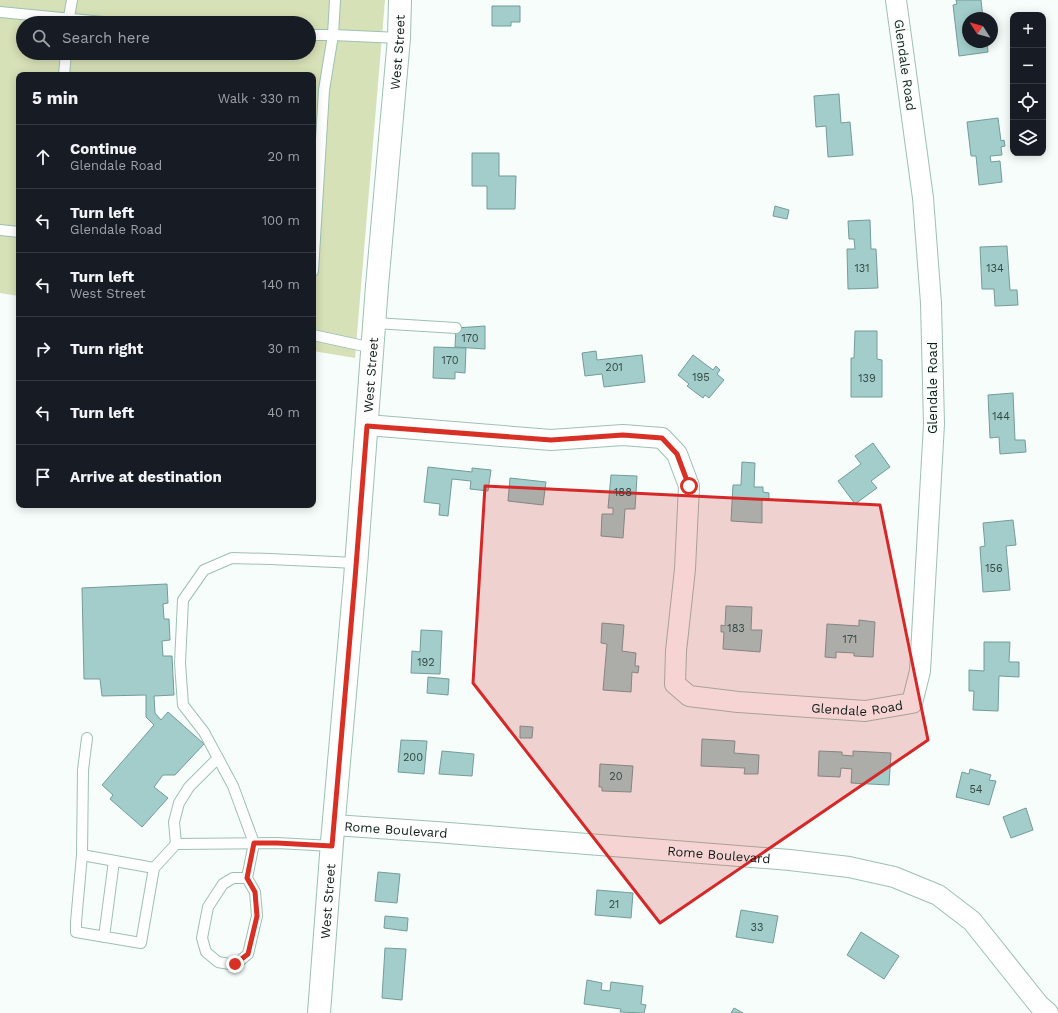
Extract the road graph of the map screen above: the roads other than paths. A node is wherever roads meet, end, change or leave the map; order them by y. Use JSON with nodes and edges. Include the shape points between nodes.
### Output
{"nodes":[{"id":1,"x":72,"y":0,"type":"edge"},
{"id":2,"x":335,"y":0,"type":"edge"},
{"id":3,"x":400,"y":0,"type":"edge"},
{"id":4,"x":896,"y":0,"type":"edge"},
{"id":5,"x":0,"y":12,"type":"edge"},
{"id":6,"x":30,"y":16,"type":"edge"},
{"id":7,"x":69,"y":16,"type":"edge"},
{"id":8,"x":316,"y":35,"type":"edge"},
{"id":9,"x":333,"y":35,"type":"junction"},
{"id":10,"x":399,"y":38,"type":"junction"},
{"id":11,"x":65,"y":60,"type":"edge"},
{"id":12,"x":64,"y":72,"type":"edge"},
{"id":13,"x":316,"y":165,"type":"edge"},
{"id":14,"x":0,"y":230,"type":"edge"},
{"id":15,"x":16,"y":232,"type":"edge"},
{"id":16,"x":375,"y":323,"type":"junction"},
{"id":17,"x":456,"y":328,"type":"dead end"},
{"id":18,"x":316,"y":336,"type":"edge"},
{"id":19,"x":373,"y":348,"type":"junction"},
{"id":20,"x":367,"y":426,"type":"junction"},
{"id":21,"x":356,"y":564,"type":"junction"},
{"id":22,"x":87,"y":738,"type":"dead end"},
{"id":23,"x":218,"y":758,"type":"junction"},
{"id":24,"x":334,"y":825,"type":"junction"},
{"id":25,"x":254,"y":843,"type":"junction"},
{"id":26,"x":176,"y":844,"type":"junction"},
{"id":27,"x":332,"y":846,"type":"junction"},
{"id":28,"x":82,"y":855,"type":"junction"},
{"id":29,"x":114,"y":861,"type":"junction"},
{"id":30,"x":154,"y":868,"type":"junction"},
{"id":31,"x":247,"y":878,"type":"junction"},
{"id":32,"x":104,"y":937,"type":"junction"},
{"id":33,"x":319,"y":1013,"type":"edge"},
{"id":34,"x":1048,"y":1013,"type":"edge"}],
"edges":[{"from":1,"to":7,"type":"lane"},
{"from":2,"to":9,"type":"lane"},
{"from":3,"to":10,"type":"main road","name":"West Street"},
{"from":4,"to":20,"type":"street","name":"Glendale Road","via":[[923,198],[932,311],[934,424],[920,671],[912,703],[866,711],[738,702],[689,696],[676,684],[676,651],[685,569],[689,486],[677,454],[662,438],[623,435],[551,440]]},
{"from":5,"to":6,"type":"lane"},
{"from":8,"to":9,"type":"lane"},
{"from":9,"to":10,"type":"lane"},
{"from":9,"to":13,"type":"lane"},
{"from":10,"to":16,"type":"main road","name":"West Street"},
{"from":11,"to":12,"type":"lane"},
{"from":14,"to":15,"type":"lane"},
{"from":16,"to":17,"type":"lane"},
{"from":16,"to":19,"type":"main road","name":"West Street"},
{"from":18,"to":19,"type":"lane"},
{"from":19,"to":20,"type":"main road","name":"West Street"},
{"from":20,"to":21,"type":"main road","name":"West Street"},
{"from":21,"to":23,"type":"lane","via":[[232,558],[204,570],[183,600],[180,663],[183,705],[204,732]]},
{"from":21,"to":24,"type":"main road","name":"West Street"},
{"from":22,"to":28,"type":"lane","via":[[83,770]]},
{"from":23,"to":25,"type":"lane","via":[[233,786]]},
{"from":23,"to":26,"type":"lane","via":[[189,787],[179,803],[174,822]]},
{"from":24,"to":27,"type":"main road","name":"West Street"},
{"from":24,"to":34,"type":"street","name":"Rome Boulevard","via":[[790,860],[849,867],[894,877],[938,895],[972,921]]},
{"from":25,"to":26,"type":"lane"},
{"from":25,"to":27,"type":"lane"},
{"from":25,"to":31,"type":"lane"},
{"from":26,"to":30,"type":"lane"},
{"from":27,"to":33,"type":"main road","name":"West Street"},
{"from":28,"to":29,"type":"lane"},
{"from":28,"to":32,"type":"lane","via":[[76,932]]},
{"from":29,"to":30,"type":"lane"},
{"from":29,"to":32,"type":"lane"},
{"from":30,"to":32,"type":"lane","via":[[141,943]]},
{"from":31,"to":31,"type":"lane","via":[[255,892],[257,916],[248,954],[235,964],[218,962],[206,952],[202,938],[208,908],[223,884],[233,878]]}]}
